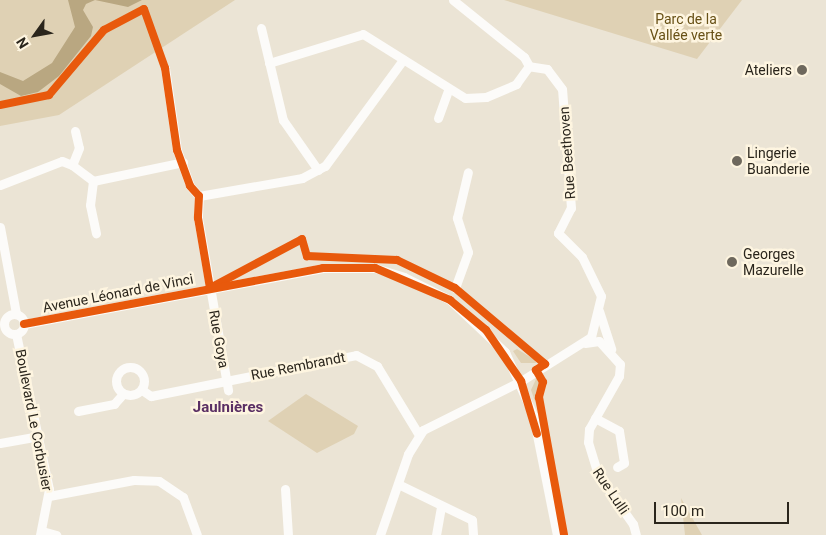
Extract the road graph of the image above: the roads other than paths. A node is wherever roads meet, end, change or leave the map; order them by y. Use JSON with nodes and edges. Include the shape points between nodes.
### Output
{"nodes":[{"id":1,"x":452,"y":0,"type":"edge"},
{"id":2,"x":261,"y":28,"type":"dead end"},
{"id":3,"x":403,"y":60,"type":"junction"},
{"id":4,"x":269,"y":63,"type":"junction"},
{"id":5,"x":529,"y":66,"type":"junction"},
{"id":6,"x":165,"y":68,"type":"dead end"},
{"id":7,"x":448,"y":90,"type":"junction"},
{"id":8,"x":438,"y":118,"type":"dead end"},
{"id":9,"x":75,"y":131,"type":"dead end"},
{"id":10,"x":183,"y":162,"type":"junction"},
{"id":11,"x":72,"y":166,"type":"junction"},
{"id":12,"x":318,"y":170,"type":"junction"},
{"id":13,"x":468,"y":172,"type":"dead end"},
{"id":14,"x":93,"y":181,"type":"junction"},
{"id":15,"x":0,"y":185,"type":"edge"},
{"id":16,"x":199,"y":196,"type":"junction"},
{"id":17,"x":0,"y":226,"type":"edge"},
{"id":18,"x":96,"y":233,"type":"dead end"},
{"id":19,"x":210,"y":288,"type":"junction"},
{"id":20,"x":455,"y":288,"type":"dead end"},
{"id":21,"x":599,"y":311,"type":"junction"},
{"id":22,"x":16,"y":313,"type":"junction"},
{"id":23,"x":24,"y":324,"type":"junction"},
{"id":24,"x":2,"y":327,"type":"edge"},
{"id":25,"x":16,"y":334,"type":"junction"},
{"id":26,"x":585,"y":343,"type":"junction"},
{"id":27,"x":612,"y":352,"type":"junction"},
{"id":28,"x":226,"y":380,"type":"junction"},
{"id":29,"x":521,"y":381,"type":"junction"},
{"id":30,"x":142,"y":390,"type":"junction"},
{"id":31,"x":228,"y":390,"type":"dead end"},
{"id":32,"x":123,"y":394,"type":"junction"},
{"id":33,"x":78,"y":411,"type":"dead end"},
{"id":34,"x":595,"y":418,"type":"junction"},
{"id":35,"x":419,"y":435,"type":"junction"},
{"id":36,"x":38,"y":436,"type":"junction"},
{"id":37,"x":0,"y":443,"type":"edge"},
{"id":38,"x":617,"y":467,"type":"dead end"},
{"id":39,"x":398,"y":484,"type":"junction"},
{"id":40,"x":285,"y":489,"type":"dead end"},
{"id":41,"x":49,"y":496,"type":"junction"},
{"id":42,"x":441,"y":508,"type":"junction"},
{"id":43,"x":41,"y":533,"type":"edge"},
{"id":44,"x":56,"y":535,"type":"edge"},
{"id":45,"x":197,"y":535,"type":"edge"},
{"id":46,"x":288,"y":535,"type":"edge"},
{"id":47,"x":380,"y":535,"type":"edge"},
{"id":48,"x":436,"y":535,"type":"edge"},
{"id":49,"x":473,"y":535,"type":"edge"},
{"id":50,"x":557,"y":535,"type":"edge"},
{"id":51,"x":636,"y":535,"type":"edge"}],
"edges":[{"from":1,"to":5,"type":"street","via":[[524,57]]},
{"from":2,"to":4,"type":"street"},
{"from":3,"to":4,"type":"street","via":[[380,44],[357,34]]},
{"from":3,"to":7,"type":"street"},
{"from":3,"to":12,"type":"street","via":[[336,157]]},
{"from":4,"to":12,"type":"street","via":[[283,120]]},
{"from":5,"to":7,"type":"street","via":[[516,84],[486,97],[465,98]]},
{"from":5,"to":21,"type":"street","name":"Rue Beethoven","via":[[547,69],[562,89],[571,208],[558,233],[585,262],[601,296]]},
{"from":6,"to":10,"type":"street"},
{"from":7,"to":8,"type":"street"},
{"from":9,"to":11,"type":"street","via":[[79,148]]},
{"from":10,"to":14,"type":"street"},
{"from":10,"to":16,"type":"street","via":[[190,186]]},
{"from":11,"to":14,"type":"street"},
{"from":11,"to":15,"type":"street","via":[[62,161]]},
{"from":12,"to":16,"type":"street","via":[[302,178]]},
{"from":13,"to":20,"type":"street","via":[[457,218],[468,252]]},
{"from":14,"to":18,"type":"street","via":[[90,205]]},
{"from":16,"to":19,"type":"street","name":"Rue Goya","via":[[198,218]]},
{"from":17,"to":22,"type":"street"},
{"from":19,"to":23,"type":"street","name":"Avenue Léonard de Vinci"},
{"from":19,"to":28,"type":"street","name":"Rue Goya"},
{"from":19,"to":29,"type":"street","name":"Avenue Léonard de Vinci","via":[[323,268],[375,268],[425,287],[468,314],[504,352]]},
{"from":21,"to":26,"type":"street","name":"Rue Beethoven"},
{"from":21,"to":27,"type":"street"},
{"from":22,"to":23,"type":"street"},
{"from":22,"to":24,"type":"street","via":[[7,315]]},
{"from":23,"to":25,"type":"street"},
{"from":24,"to":25,"type":"street"},
{"from":25,"to":36,"type":"street","name":"Boulevard Le Corbusier"},
{"from":26,"to":27,"type":"street","via":[[599,341]]},
{"from":26,"to":29,"type":"street"},
{"from":27,"to":34,"type":"street","name":"Rue Lulli","via":[[620,370]]},
{"from":28,"to":30,"type":"street","name":"Rue Rembrandt","via":[[151,396]]},
{"from":28,"to":31,"type":"street","name":"Rue Goya"},
{"from":28,"to":35,"type":"street","name":"Rue Rembrandt","via":[[348,356],[364,357],[377,366]]},
{"from":29,"to":35,"type":"street","via":[[429,424]]},
{"from":29,"to":50,"type":"street","name":"Avenue Léonard de Vinci","via":[[539,440]]},
{"from":30,"to":32,"type":"street","name":"Rue Rembrandt"},
{"from":30,"to":32,"type":"street","via":[[139,368],[127,367],[117,375]]},
{"from":32,"to":33,"type":"street","name":"Rue Rembrandt","via":[[114,404]]},
{"from":34,"to":38,"type":"street","name":"Rue Lulli","via":[[619,431],[624,463]]},
{"from":34,"to":51,"type":"street","name":"Rue Lulli","via":[[588,435],[591,459]]},
{"from":35,"to":39,"type":"street"},
{"from":36,"to":37,"type":"street"},
{"from":36,"to":41,"type":"street","name":"Boulevard Le Corbusier"},
{"from":39,"to":42,"type":"street"},
{"from":39,"to":47,"type":"street"},
{"from":40,"to":46,"type":"street"},
{"from":41,"to":43,"type":"street","name":"Boulevard Le Corbusier"},
{"from":41,"to":45,"type":"street","via":[[134,480],[159,481],[183,497]]},
{"from":42,"to":48,"type":"street"},
{"from":42,"to":49,"type":"street","via":[[452,508],[472,520]]},
{"from":43,"to":44,"type":"street"}]}
